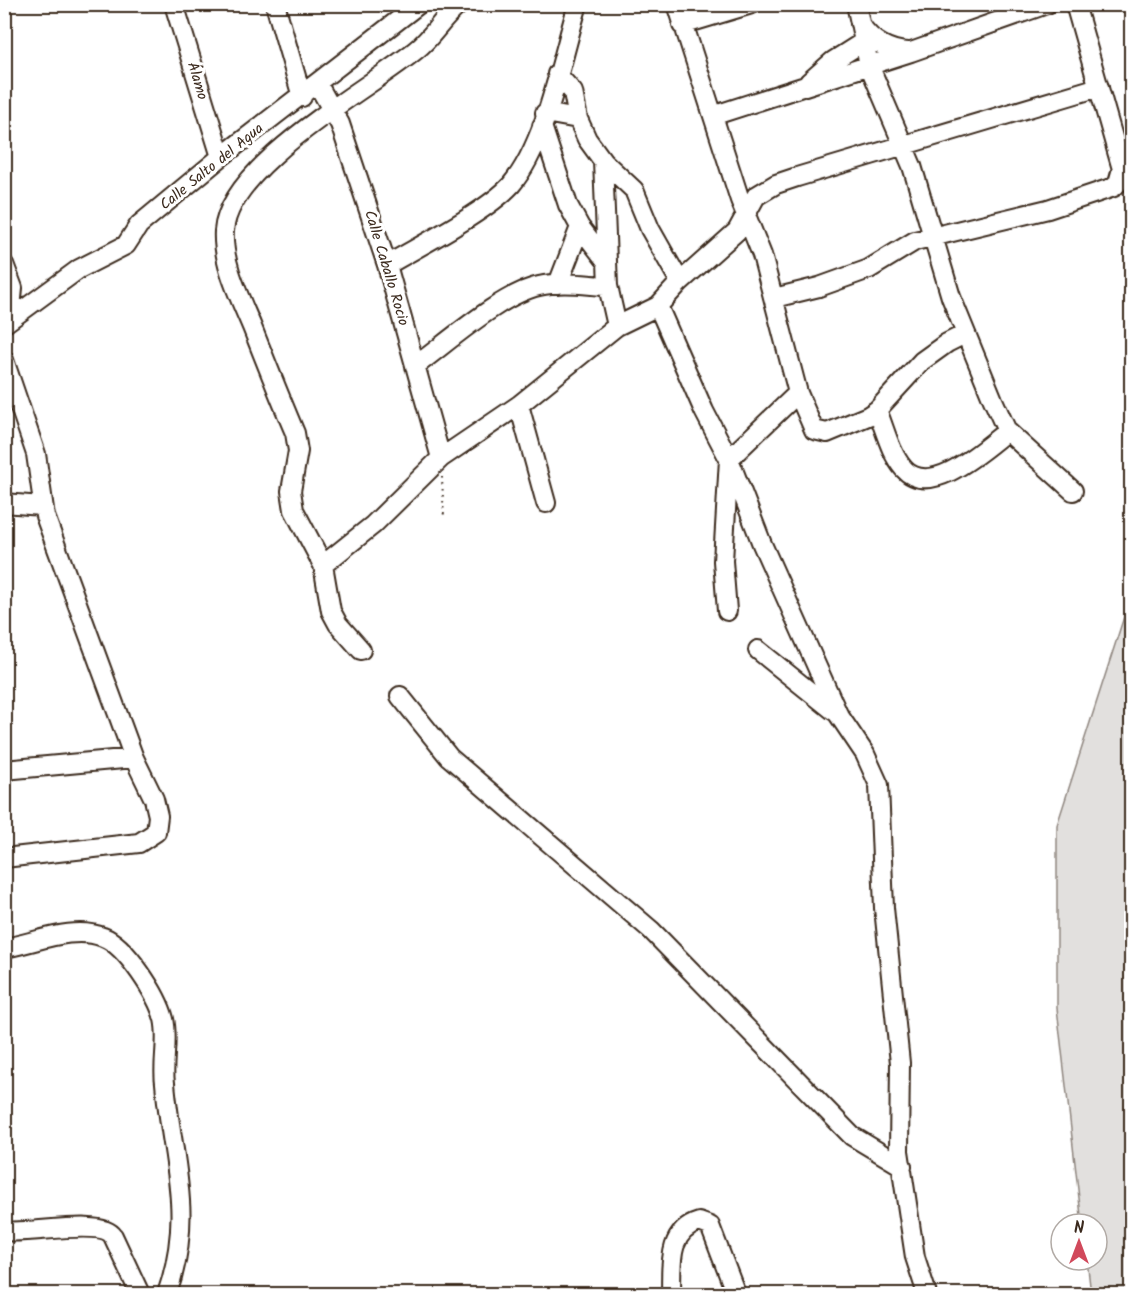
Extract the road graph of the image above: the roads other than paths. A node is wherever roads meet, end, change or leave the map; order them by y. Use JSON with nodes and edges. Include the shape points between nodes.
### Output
{"nodes":[{"id":1,"x":174,"y":4,"type":"edge"},
{"id":2,"x":275,"y":4,"type":"edge"},
{"id":3,"x":419,"y":4,"type":"edge"},
{"id":4,"x":460,"y":4,"type":"edge"},
{"id":5,"x":578,"y":4,"type":"edge"},
{"id":6,"x":677,"y":4,"type":"edge"},
{"id":7,"x":752,"y":4,"type":"edge"},
{"id":8,"x":1047,"y":4,"type":"edge"},
{"id":9,"x":1075,"y":4,"type":"edge"},
{"id":10,"x":396,"y":12,"type":"edge"},
{"id":11,"x":857,"y":13,"type":"edge"},
{"id":12,"x":682,"y":25,"type":"junction"},
{"id":13,"x":862,"y":42,"type":"junction"},
{"id":14,"x":911,"y":52,"type":"junction"},
{"id":15,"x":869,"y":65,"type":"junction"},
{"id":16,"x":557,"y":74,"type":"junction"},
{"id":17,"x":317,"y":84,"type":"junction"},
{"id":18,"x":1099,"y":87,"type":"junction"},
{"id":19,"x":800,"y":89,"type":"junction"},
{"id":20,"x":302,"y":97,"type":"junction"},
{"id":21,"x":333,"y":109,"type":"junction"},
{"id":22,"x":715,"y":115,"type":"junction"},
{"id":23,"x":578,"y":119,"type":"junction"},
{"id":24,"x":544,"y":120,"type":"junction"},
{"id":25,"x":904,"y":147,"type":"junction"},
{"id":26,"x":221,"y":157,"type":"junction"},
{"id":27,"x":603,"y":161,"type":"junction"},
{"id":28,"x":746,"y":216,"type":"junction"},
{"id":29,"x":580,"y":227,"type":"junction"},
{"id":30,"x":931,"y":236,"type":"junction"},
{"id":31,"x":607,"y":262,"type":"junction"},
{"id":32,"x":4,"y":264,"type":"edge"},
{"id":33,"x":387,"y":265,"type":"junction"},
{"id":34,"x":680,"y":282,"type":"junction"},
{"id":35,"x":558,"y":284,"type":"junction"},
{"id":36,"x":608,"y":286,"type":"junction"},
{"id":37,"x":774,"y":298,"type":"junction"},
{"id":38,"x":658,"y":306,"type":"junction"},
{"id":39,"x":7,"y":321,"type":"edge"},
{"id":40,"x":618,"y":326,"type":"junction"},
{"id":41,"x":965,"y":334,"type":"junction"},
{"id":42,"x":4,"y":360,"type":"edge"},
{"id":43,"x":415,"y":366,"type":"junction"},
{"id":44,"x":798,"y":393,"type":"junction"},
{"id":45,"x":519,"y":405,"type":"junction"},
{"id":46,"x":877,"y":410,"type":"junction"},
{"id":47,"x":1007,"y":431,"type":"junction"},
{"id":48,"x":441,"y":458,"type":"junction"},
{"id":49,"x":729,"y":459,"type":"junction"},
{"id":50,"x":1073,"y":491,"type":"dead end"},
{"id":51,"x":4,"y":503,"type":"edge"},
{"id":52,"x":546,"y":503,"type":"dead end"},
{"id":53,"x":42,"y":506,"type":"junction"},
{"id":54,"x":323,"y":565,"type":"junction"},
{"id":55,"x":726,"y":611,"type":"dead end"},
{"id":56,"x":361,"y":650,"type":"dead end"},
{"id":57,"x":758,"y":650,"type":"dead end"},
{"id":58,"x":400,"y":696,"type":"dead end"},
{"id":59,"x":838,"y":714,"type":"junction"},
{"id":60,"x":134,"y":758,"type":"junction"},
{"id":61,"x":4,"y":770,"type":"edge"},
{"id":62,"x":4,"y":858,"type":"edge"},
{"id":63,"x":4,"y":948,"type":"edge"},
{"id":64,"x":902,"y":1166,"type":"junction"},
{"id":65,"x":4,"y":1232,"type":"edge"},
{"id":66,"x":140,"y":1294,"type":"edge"},
{"id":67,"x":167,"y":1294,"type":"edge"},
{"id":68,"x":671,"y":1294,"type":"edge"},
{"id":69,"x":736,"y":1294,"type":"edge"},
{"id":70,"x":926,"y":1294,"type":"edge"}],
"edges":[{"from":1,"to":26,"type":"street","name":"Álamo"},
{"from":2,"to":20,"type":"street"},
{"from":3,"to":10,"type":"street","name":"Calle Salto del Agua"},
{"from":4,"to":21,"type":"street","name":"Calle Salto del Agua","via":[[418,49]]},
{"from":5,"to":16,"type":"street"},
{"from":6,"to":12,"type":"street"},
{"from":7,"to":12,"type":"street"},
{"from":8,"to":14,"type":"street"},
{"from":9,"to":18,"type":"street"},
{"from":10,"to":17,"type":"street","name":"Calle Salto del Agua"},
{"from":11,"to":13,"type":"street"},
{"from":11,"to":14,"type":"street","via":[[865,32],[888,49]]},
{"from":12,"to":22,"type":"street"},
{"from":13,"to":15,"type":"street"},
{"from":13,"to":19,"type":"street"},
{"from":14,"to":15,"type":"street"},
{"from":15,"to":19,"type":"street"},
{"from":15,"to":25,"type":"street"},
{"from":16,"to":23,"type":"street","via":[[573,92]]},
{"from":16,"to":24,"type":"street"},
{"from":17,"to":20,"type":"street","name":"Calle Salto del Agua"},
{"from":17,"to":21,"type":"street","name":"Calle Caballo Rocio"},
{"from":18,"to":25,"type":"street"},
{"from":18,"to":30,"type":"street","via":[[1122,169],[1114,188],[1048,209]]},
{"from":19,"to":22,"type":"street"},
{"from":20,"to":26,"type":"street","name":"Calle Salto del Agua"},
{"from":21,"to":33,"type":"street","name":"Calle Caballo Rocio"},
{"from":21,"to":54,"type":"street","name":"Calle Salto del Agua","via":[[242,185],[224,231],[227,258],[297,444],[291,491],[294,510]]},
{"from":22,"to":28,"type":"street"},
{"from":23,"to":24,"type":"street"},
{"from":23,"to":27,"type":"street"},
{"from":24,"to":29,"type":"street","via":[[557,175]]},
{"from":24,"to":33,"type":"street","via":[[530,156],[500,195]]},
{"from":25,"to":28,"type":"street","via":[[776,184],[756,196]]},
{"from":25,"to":30,"type":"street"},
{"from":26,"to":39,"type":"street","name":"Calle Salto del Agua","via":[[139,225],[126,245],[79,269]]},
{"from":27,"to":31,"type":"street"},
{"from":27,"to":34,"type":"street","via":[[634,190]]},
{"from":28,"to":34,"type":"street","via":[[737,231]]},
{"from":28,"to":37,"type":"street"},
{"from":29,"to":31,"type":"street"},
{"from":29,"to":35,"type":"street"},
{"from":30,"to":37,"type":"street","via":[[906,245],[868,269]]},
{"from":30,"to":41,"type":"street"},
{"from":31,"to":36,"type":"street"},
{"from":32,"to":39,"type":"street","via":[[13,288]]},
{"from":33,"to":43,"type":"street","name":"Calle Caballo Rocio"},
{"from":34,"to":38,"type":"street"},
{"from":35,"to":36,"type":"street"},
{"from":35,"to":43,"type":"street","via":[[541,285],[514,295]]},
{"from":36,"to":40,"type":"street"},
{"from":37,"to":44,"type":"street"},
{"from":38,"to":40,"type":"street"},
{"from":38,"to":49,"type":"street"},
{"from":40,"to":45,"type":"street"},
{"from":41,"to":46,"type":"street","via":[[922,361]]},
{"from":41,"to":47,"type":"street"},
{"from":42,"to":53,"type":"street","via":[[36,454]]},
{"from":43,"to":48,"type":"street","name":"Calle Caballo Rocio"},
{"from":44,"to":46,"type":"street","via":[[812,427],[822,433],[857,422]]},
{"from":44,"to":49,"type":"street"},
{"from":45,"to":48,"type":"street"},
{"from":45,"to":52,"type":"street"},
{"from":46,"to":47,"type":"street","via":[[897,459],[918,478],[951,471]]},
{"from":47,"to":50,"type":"street"},
{"from":48,"to":54,"type":"street","via":[[373,525]]},
{"from":49,"to":55,"type":"street","via":[[723,561]]},
{"from":49,"to":59,"type":"street","via":[[762,544]]},
{"from":51,"to":53,"type":"street"},
{"from":53,"to":60,"type":"street"},
{"from":54,"to":56,"type":"street","via":[[331,611]]},
{"from":57,"to":59,"type":"street"},
{"from":58,"to":64,"type":"street","via":[[449,757],[651,930],[852,1136]]},
{"from":59,"to":64,"type":"street","via":[[866,754],[879,785],[884,908],[900,1063],[898,1131]]},
{"from":60,"to":61,"type":"street"},
{"from":60,"to":62,"type":"street","via":[[154,799],[158,823],[151,837],[140,843]]},
{"from":63,"to":67,"type":"street","via":[[77,934],[103,936],[117,945],[159,1004],[165,1027],[163,1071],[183,1218]]},
{"from":64,"to":70,"type":"street","via":[[915,1257]]},
{"from":65,"to":66,"type":"street","via":[[92,1227],[106,1230],[113,1236]]},
{"from":68,"to":69,"type":"street","via":[[672,1249],[699,1222],[710,1226]]}]}
